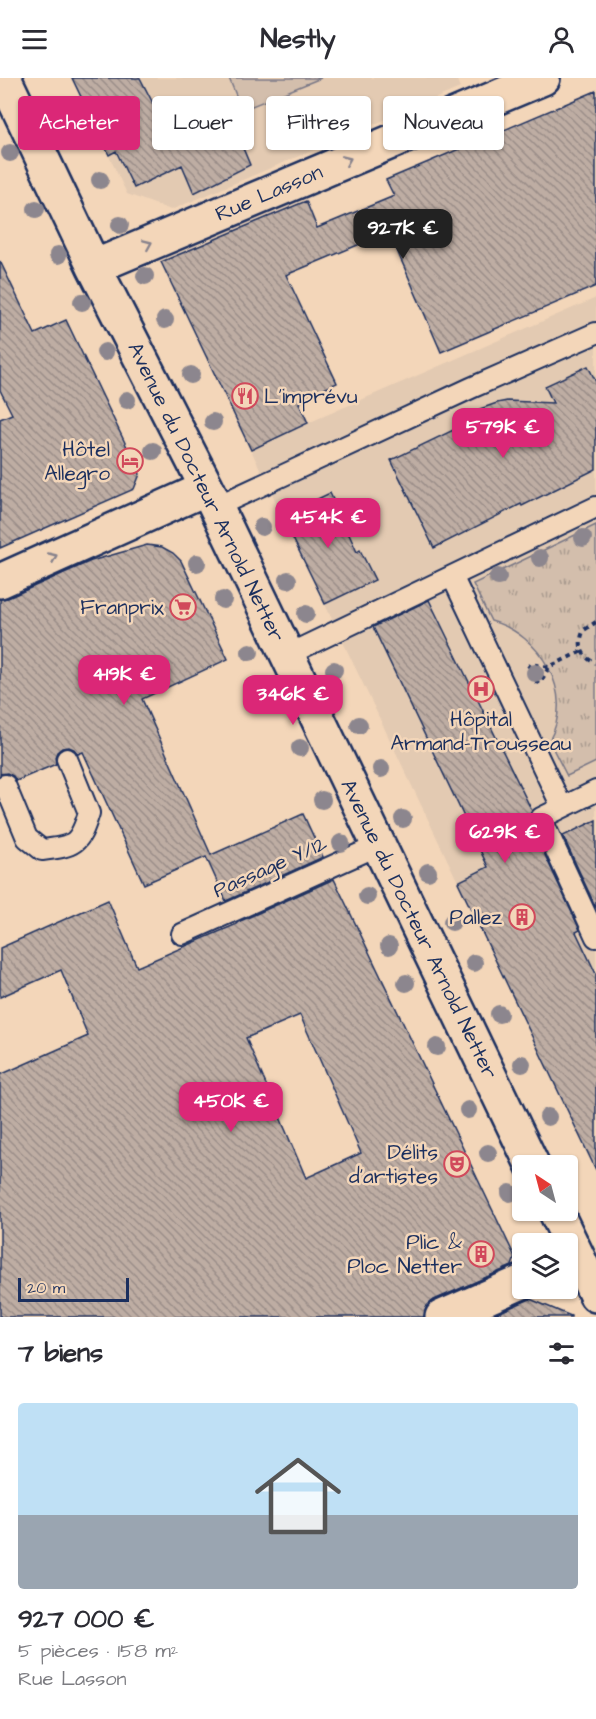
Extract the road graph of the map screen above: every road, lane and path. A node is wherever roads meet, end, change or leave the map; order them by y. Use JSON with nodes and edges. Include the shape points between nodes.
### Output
{"nodes":[{"id":1,"x":4,"y":78,"type":"edge"},
{"id":2,"x":543,"y":78,"type":"edge"},
{"id":3,"x":94,"y":267,"type":"junction"},
{"id":4,"x":596,"y":333,"type":"edge"},
{"id":5,"x":211,"y":498,"type":"junction"},
{"id":6,"x":596,"y":507,"type":"edge"},
{"id":7,"x":452,"y":576,"type":"junction"},
{"id":8,"x":0,"y":581,"type":"edge"},
{"id":9,"x":596,"y":622,"type":"edge"},
{"id":10,"x":582,"y":651,"type":"junction"},
{"id":11,"x":287,"y":655,"type":"junction"},
{"id":12,"x":596,"y":663,"type":"edge"},
{"id":13,"x":549,"y":667,"type":"junction"},
{"id":14,"x":514,"y":683,"type":"junction"},
{"id":15,"x":67,"y":759,"type":"dead end"},
{"id":16,"x":5,"y":785,"type":"dead end"},
{"id":17,"x":596,"y":791,"type":"edge"},
{"id":18,"x":562,"y":807,"type":"junction"},
{"id":19,"x":379,"y":845,"type":"junction"},
{"id":20,"x":182,"y":934,"type":"dead end"},
{"id":21,"x":596,"y":937,"type":"edge"},
{"id":22,"x":529,"y":1155,"type":"edge"},
{"id":23,"x":578,"y":1268,"type":"edge"},
{"id":24,"x":512,"y":1286,"type":"edge"},
{"id":25,"x":596,"y":1295,"type":"edge"},
{"id":26,"x":442,"y":1317,"type":"edge"}],
"edges":[{"from":1,"to":3,"type":"street","name":"Avenue du Docteur Arnold Netter"},
{"from":3,"to":2,"type":"street","name":"Rue Lasson","one_way":true},
{"from":3,"to":5,"type":"street","name":"Avenue du Docteur Arnold Netter"},
{"from":4,"to":5,"type":"lane"},
{"from":8,"to":5,"type":"street","one_way":true},
{"from":5,"to":11,"type":"street","name":"Avenue du Docteur Arnold Netter"},
{"from":6,"to":7,"type":"lane"},
{"from":7,"to":11,"type":"lane"},
{"from":7,"to":14,"type":"lane"},
{"from":9,"to":10,"type":"path","via":[[581,634]]},
{"from":10,"to":12,"type":"path"},
{"from":10,"to":13,"type":"path"},
{"from":11,"to":19,"type":"street","name":"Avenue du Docteur Arnold Netter"},
{"from":13,"to":14,"type":"path","via":[[531,664]]},
{"from":13,"to":14,"type":"path","via":[[540,683]]},
{"from":14,"to":18,"type":"lane"},
{"from":15,"to":16,"type":"lane","via":[[90,813],[83,834],[69,847],[42,850],[27,838]]},
{"from":17,"to":18,"type":"lane"},
{"from":18,"to":21,"type":"lane","via":[[541,818]]},
{"from":19,"to":20,"type":"lane","name":"Passage Y/12"},
{"from":19,"to":22,"type":"street","name":"Avenue du Docteur Arnold Netter"},
{"from":23,"to":25,"type":"street"},
{"from":24,"to":26,"type":"street"}]}
